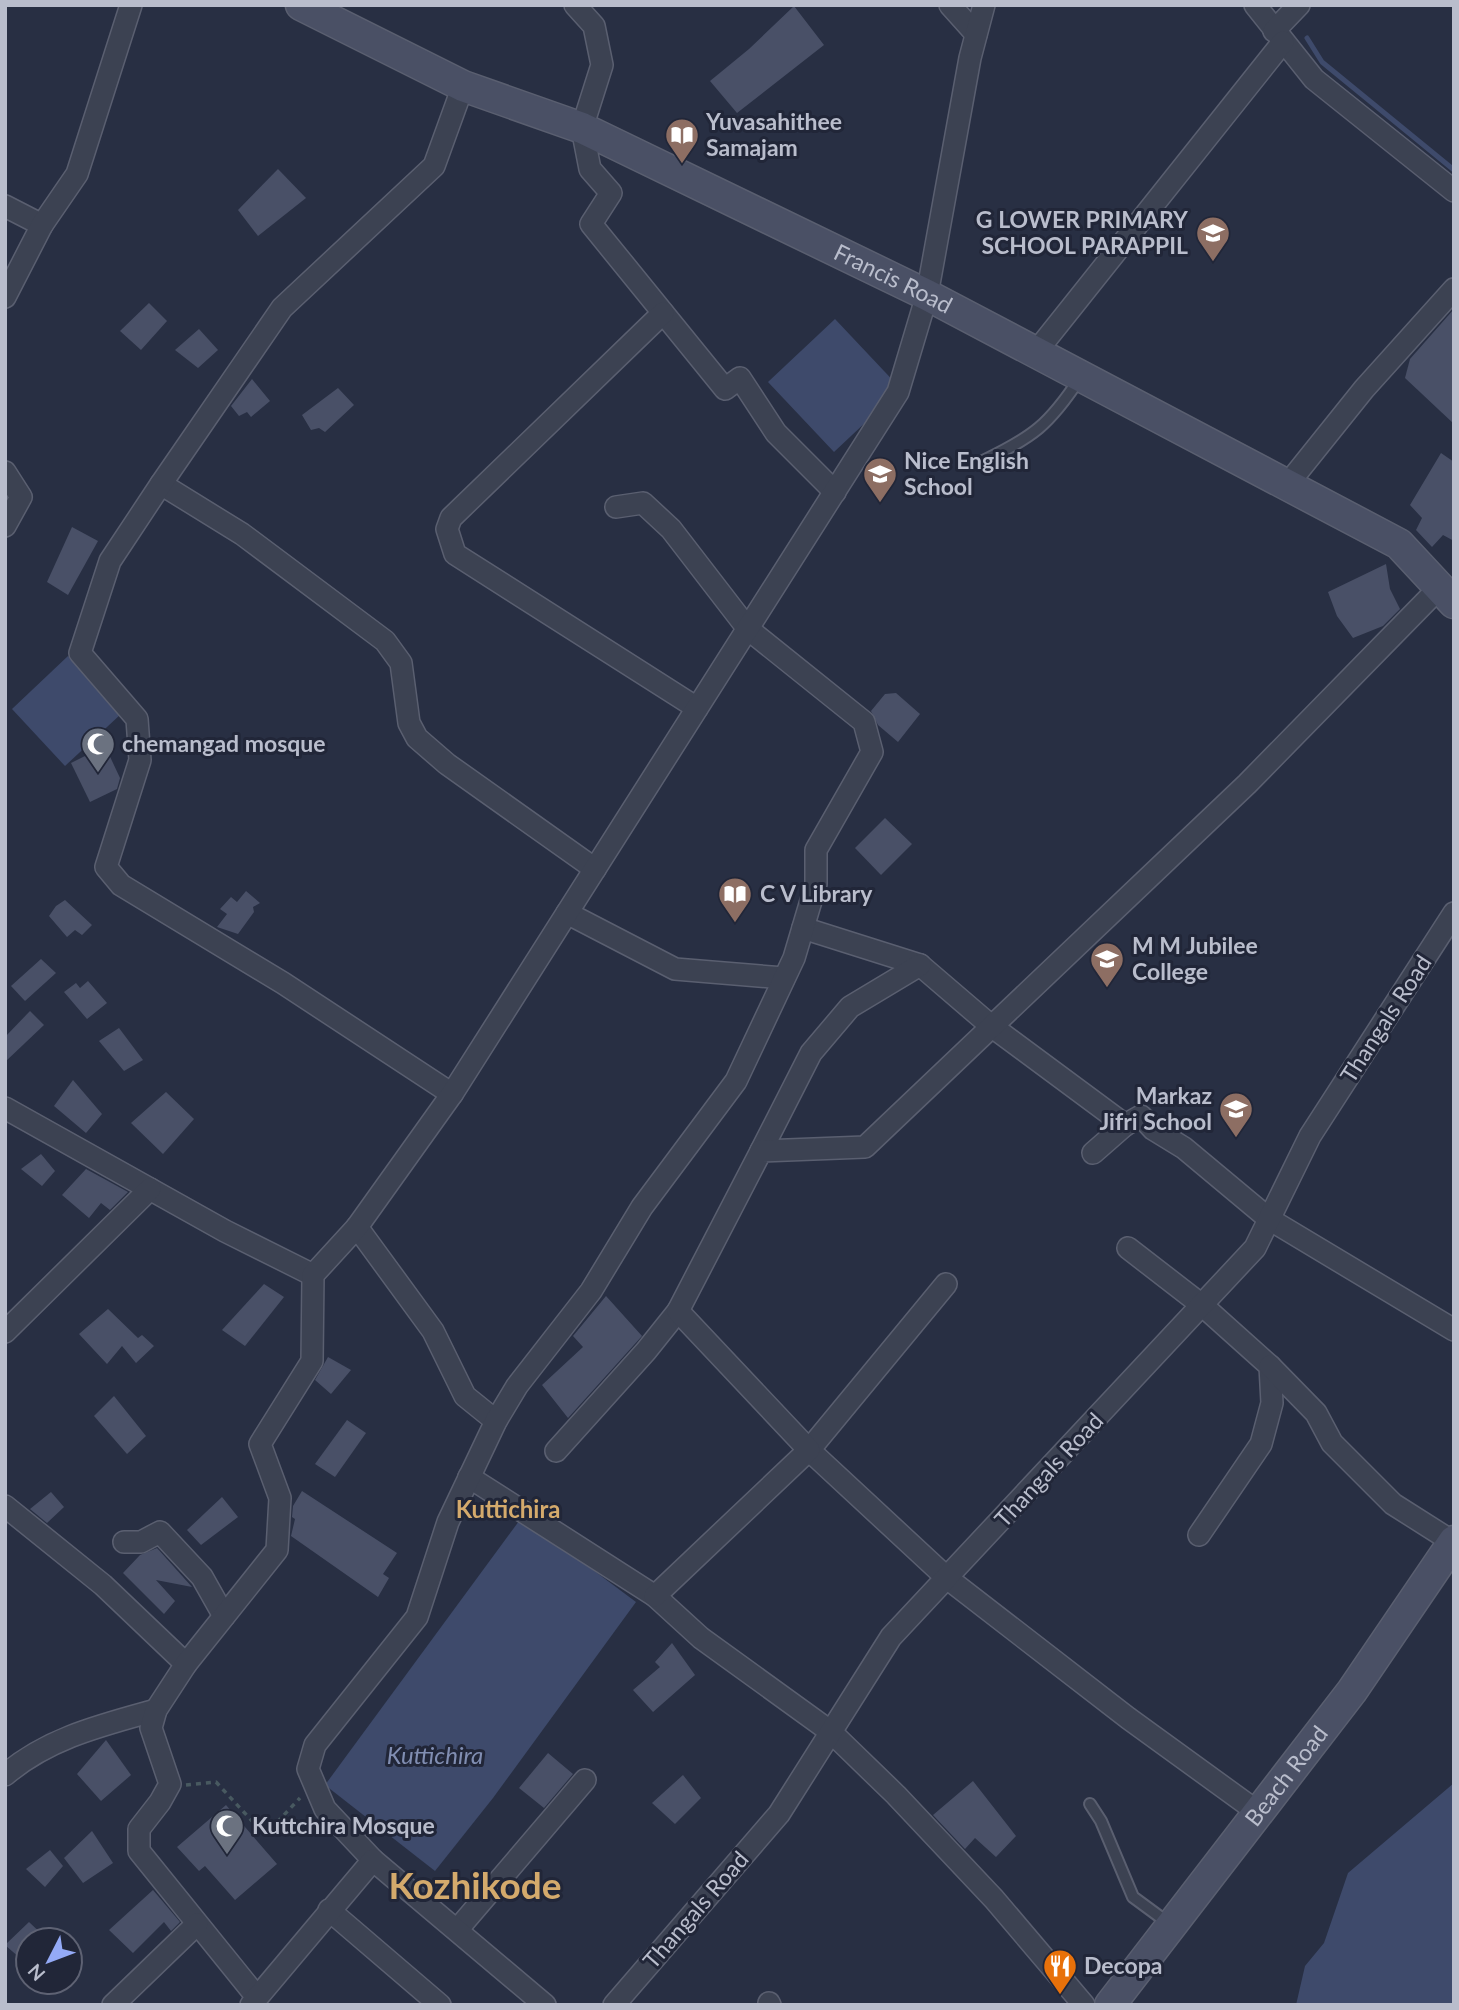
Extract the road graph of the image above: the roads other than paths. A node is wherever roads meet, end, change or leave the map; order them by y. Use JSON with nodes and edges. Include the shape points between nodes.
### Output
{"nodes":[{"id":1,"x":131,"y":5,"type":"edge"},
{"id":2,"x":301,"y":5,"type":"edge"},
{"id":3,"x":575,"y":5,"type":"edge"},
{"id":4,"x":950,"y":5,"type":"edge"},
{"id":5,"x":984,"y":5,"type":"edge"},
{"id":6,"x":1255,"y":5,"type":"edge"},
{"id":7,"x":1299,"y":5,"type":"edge"},
{"id":8,"x":976,"y":34,"type":"junction"},
{"id":9,"x":1278,"y":36,"type":"junction"},
{"id":10,"x":463,"y":86,"type":"junction"},
{"id":11,"x":582,"y":128,"type":"junction"},
{"id":12,"x":1454,"y":191,"type":"edge"},
{"id":13,"x":5,"y":206,"type":"edge"},
{"id":14,"x":42,"y":225,"type":"junction"},
{"id":15,"x":1454,"y":289,"type":"edge"},
{"id":16,"x":927,"y":295,"type":"junction"},
{"id":17,"x":5,"y":297,"type":"edge"},
{"id":18,"x":663,"y":313,"type":"junction"},
{"id":19,"x":1036,"y":352,"type":"junction"},
{"id":20,"x":1081,"y":377,"type":"junction"},
{"id":21,"x":983,"y":461,"type":"dead end"},
{"id":22,"x":5,"y":472,"type":"edge"},
{"id":23,"x":161,"y":484,"type":"junction"},
{"id":24,"x":1287,"y":485,"type":"junction"},
{"id":25,"x":835,"y":492,"type":"junction"},
{"id":26,"x":616,"y":507,"type":"dead end"},
{"id":27,"x":5,"y":526,"type":"edge"},
{"id":28,"x":1447,"y":594,"type":"edge"},
{"id":29,"x":748,"y":629,"type":"junction"},
{"id":30,"x":697,"y":708,"type":"junction"},
{"id":31,"x":595,"y":869,"type":"junction"},
{"id":32,"x":567,"y":914,"type":"junction"},
{"id":33,"x":1451,"y":926,"type":"edge"},
{"id":34,"x":803,"y":928,"type":"junction"},
{"id":35,"x":920,"y":965,"type":"junction"},
{"id":36,"x":785,"y":978,"type":"junction"},
{"id":37,"x":990,"y":1025,"type":"junction"},
{"id":38,"x":452,"y":1094,"type":"junction"},
{"id":39,"x":5,"y":1108,"type":"edge"},
{"id":40,"x":1125,"y":1125,"type":"junction"},
{"id":41,"x":761,"y":1151,"type":"junction"},
{"id":42,"x":1093,"y":1153,"type":"dead end"},
{"id":43,"x":150,"y":1189,"type":"junction"},
{"id":44,"x":1269,"y":1219,"type":"junction"},
{"id":45,"x":357,"y":1227,"type":"junction"},
{"id":46,"x":1128,"y":1248,"type":"dead end"},
{"id":47,"x":313,"y":1275,"type":"junction"},
{"id":48,"x":946,"y":1284,"type":"dead end"},
{"id":49,"x":1203,"y":1306,"type":"junction"},
{"id":50,"x":678,"y":1311,"type":"junction"},
{"id":51,"x":1454,"y":1330,"type":"edge"},
{"id":52,"x":5,"y":1332,"type":"edge"},
{"id":53,"x":1270,"y":1366,"type":"junction"},
{"id":54,"x":496,"y":1421,"type":"junction"},
{"id":55,"x":809,"y":1450,"type":"junction"},
{"id":56,"x":556,"y":1451,"type":"dead end"},
{"id":57,"x":469,"y":1477,"type":"junction"},
{"id":58,"x":5,"y":1506,"type":"edge"},
{"id":59,"x":1199,"y":1535,"type":"dead end"},
{"id":60,"x":124,"y":1542,"type":"dead end"},
{"id":61,"x":1453,"y":1542,"type":"edge"},
{"id":62,"x":947,"y":1578,"type":"junction"},
{"id":63,"x":655,"y":1596,"type":"junction"},
{"id":64,"x":224,"y":1616,"type":"junction"},
{"id":65,"x":186,"y":1664,"type":"junction"},
{"id":66,"x":156,"y":1710,"type":"junction"},
{"id":67,"x":831,"y":1732,"type":"junction"},
{"id":68,"x":10,"y":1766,"type":"edge"},
{"id":69,"x":585,"y":1780,"type":"dead end"},
{"id":70,"x":1090,"y":1804,"type":"dead end"},
{"id":71,"x":1259,"y":1813,"type":"junction"},
{"id":72,"x":373,"y":1860,"type":"junction"},
{"id":73,"x":330,"y":1910,"type":"junction"},
{"id":74,"x":197,"y":1924,"type":"junction"},
{"id":75,"x":1173,"y":1926,"type":"junction"},
{"id":76,"x":457,"y":1930,"type":"junction"},
{"id":77,"x":253,"y":2001,"type":"edge"},
{"id":78,"x":113,"y":2005,"type":"edge"},
{"id":79,"x":440,"y":2005,"type":"edge"},
{"id":80,"x":545,"y":2005,"type":"edge"},
{"id":81,"x":614,"y":2005,"type":"edge"},
{"id":82,"x":1084,"y":2005,"type":"edge"},
{"id":83,"x":1110,"y":2005,"type":"edge"}],
"edges":[{"from":1,"to":14,"type":"street","via":[[77,174]]},
{"from":2,"to":10,"type":"main road","name":"Francis Road"},
{"from":3,"to":11,"type":"street","via":[[594,26],[602,65]]},
{"from":4,"to":8,"type":"street"},
{"from":5,"to":8,"type":"street"},
{"from":6,"to":9,"type":"street"},
{"from":7,"to":9,"type":"street"},
{"from":8,"to":16,"type":"street"},
{"from":9,"to":12,"type":"street","via":[[1314,79]]},
{"from":9,"to":19,"type":"street"},
{"from":10,"to":11,"type":"main road","name":"Francis Road"},
{"from":10,"to":23,"type":"street","via":[[435,166],[282,308]]},
{"from":11,"to":16,"type":"main road","name":"Francis Road"},
{"from":11,"to":18,"type":"street","via":[[590,169],[611,193],[591,224]]},
{"from":13,"to":14,"type":"street"},
{"from":14,"to":17,"type":"street"},
{"from":15,"to":24,"type":"street","via":[[1364,389]]},
{"from":16,"to":19,"type":"main road","name":"Francis Road"},
{"from":16,"to":25,"type":"street","via":[[898,392]]},
{"from":18,"to":25,"type":"street","via":[[726,389],[740,378],[776,433]]},
{"from":18,"to":30,"type":"street","via":[[451,518],[447,529],[455,554]]},
{"from":19,"to":20,"type":"main road","name":"Francis Road"},
{"from":20,"to":21,"type":"lane","via":[[1060,408],[1028,439]]},
{"from":20,"to":24,"type":"main road","name":"Francis Road"},
{"from":22,"to":27,"type":"street","via":[[21,497]]},
{"from":23,"to":31,"type":"street","via":[[242,534],[386,641],[401,663],[409,723],[417,737],[447,764]]},
{"from":23,"to":38,"type":"street","via":[[110,561],[80,653],[137,719],[139,760],[106,867],[121,885]]},
{"from":24,"to":28,"type":"main road","name":"Francis Road","via":[[1399,544]]},
{"from":25,"to":29,"type":"street"},
{"from":26,"to":29,"type":"street","via":[[643,503],[671,529]]},
{"from":28,"to":37,"type":"street"},
{"from":29,"to":30,"type":"street"},
{"from":29,"to":34,"type":"street","via":[[864,722],[872,752],[816,850],[816,884]]},
{"from":30,"to":31,"type":"street"},
{"from":31,"to":32,"type":"street"},
{"from":32,"to":36,"type":"street","via":[[675,969]]},
{"from":32,"to":38,"type":"street"},
{"from":33,"to":44,"type":"street","name":"Thangals Road","via":[[1310,1136]]},
{"from":34,"to":35,"type":"street"},
{"from":34,"to":36,"type":"street"},
{"from":35,"to":37,"type":"street"},
{"from":35,"to":41,"type":"street","via":[[850,1007],[811,1053]]},
{"from":36,"to":54,"type":"street","via":[[736,1081],[642,1207],[591,1291]]},
{"from":37,"to":40,"type":"street"},
{"from":37,"to":41,"type":"street","via":[[865,1147]]},
{"from":38,"to":45,"type":"street"},
{"from":39,"to":43,"type":"street"},
{"from":40,"to":42,"type":"street"},
{"from":40,"to":44,"type":"street","via":[[1141,1116]]},
{"from":41,"to":50,"type":"street"},
{"from":43,"to":47,"type":"street"},
{"from":43,"to":52,"type":"street"},
{"from":44,"to":49,"type":"street","name":"Thangals Road","via":[[1255,1248]]},
{"from":44,"to":51,"type":"street"},
{"from":45,"to":47,"type":"street"},
{"from":45,"to":54,"type":"street","via":[[433,1331],[465,1396]]},
{"from":46,"to":49,"type":"street"},
{"from":47,"to":64,"type":"street","via":[[312,1361],[260,1444],[281,1498],[276,1550]]},
{"from":48,"to":55,"type":"street"},
{"from":49,"to":53,"type":"street"},
{"from":49,"to":62,"type":"street","name":"Thangals Road"},
{"from":50,"to":55,"type":"street"},
{"from":50,"to":56,"type":"street"},
{"from":53,"to":59,"type":"street","via":[[1272,1403],[1261,1444]]},
{"from":53,"to":61,"type":"street","via":[[1316,1413],[1332,1443],[1393,1504]]},
{"from":54,"to":57,"type":"street"},
{"from":55,"to":62,"type":"street"},
{"from":55,"to":63,"type":"street"},
{"from":57,"to":63,"type":"street"},
{"from":57,"to":72,"type":"street","via":[[448,1522],[417,1616],[316,1745],[308,1769],[325,1809]]},
{"from":58,"to":65,"type":"street","via":[[103,1585]]},
{"from":60,"to":64,"type":"street","via":[[141,1542],[160,1532],[202,1577]]},
{"from":61,"to":71,"type":"main road","name":"Beach Road","via":[[1352,1691]]},
{"from":62,"to":67,"type":"street","name":"Thangals Road","via":[[891,1637]]},
{"from":62,"to":71,"type":"street"},
{"from":63,"to":67,"type":"street","via":[[701,1638]]},
{"from":64,"to":65,"type":"street"},
{"from":65,"to":66,"type":"street"},
{"from":66,"to":68,"type":"street","via":[[88,1729]]},
{"from":66,"to":74,"type":"street","via":[[151,1728],[170,1784],[138,1829],[139,1852]]},
{"from":67,"to":81,"type":"street","name":"Thangals Road","via":[[779,1814]]},
{"from":67,"to":82,"type":"street","via":[[994,1899]]},
{"from":69,"to":76,"type":"street"},
{"from":70,"to":75,"type":"lane","via":[[1133,1897]]},
{"from":71,"to":75,"type":"main road","name":"Beach Road"},
{"from":72,"to":73,"type":"street"},
{"from":72,"to":76,"type":"street"},
{"from":73,"to":77,"type":"street"},
{"from":73,"to":79,"type":"street"},
{"from":74,"to":77,"type":"street"},
{"from":74,"to":78,"type":"street"},
{"from":75,"to":83,"type":"main road","name":"Beach Road"},
{"from":76,"to":80,"type":"street"}]}
